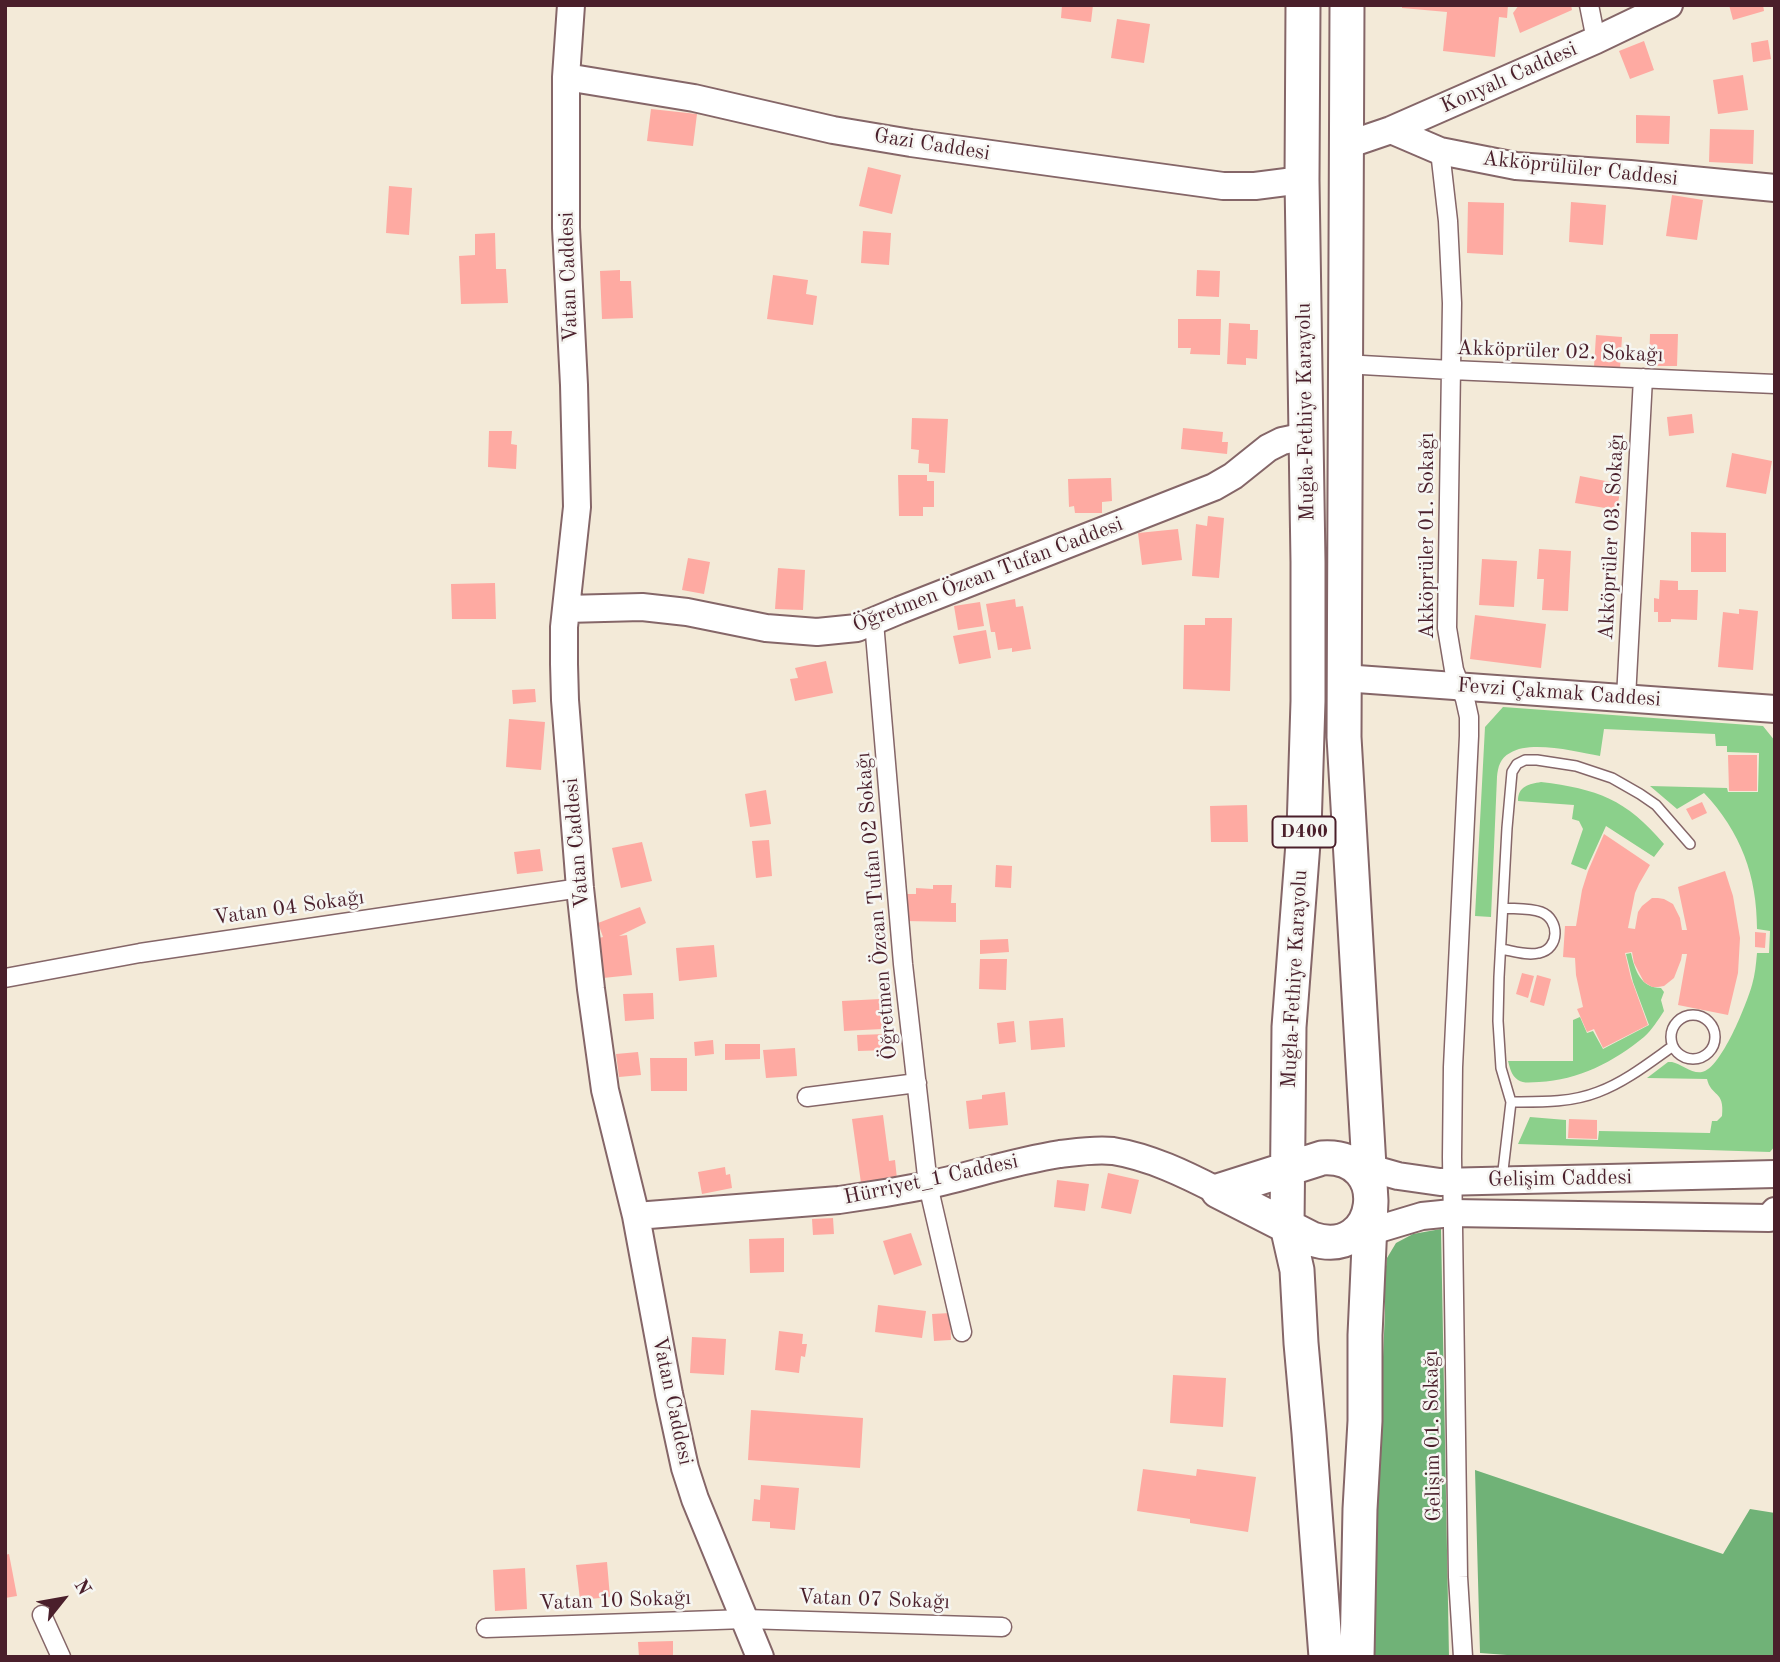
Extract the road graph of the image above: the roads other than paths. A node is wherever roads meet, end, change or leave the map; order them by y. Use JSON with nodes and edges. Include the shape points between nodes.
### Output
{"nodes":[{"id":1,"x":571,"y":5,"type":"edge"},
{"id":2,"x":1303,"y":5,"type":"edge"},
{"id":3,"x":1347,"y":5,"type":"edge"},
{"id":4,"x":1590,"y":5,"type":"edge"},
{"id":5,"x":1669,"y":5,"type":"edge"},
{"id":6,"x":1595,"y":40,"type":"junction"},
{"id":7,"x":566,"y":77,"type":"junction"},
{"id":8,"x":1391,"y":130,"type":"junction"},
{"id":9,"x":1347,"y":145,"type":"junction"},
{"id":10,"x":1440,"y":151,"type":"junction"},
{"id":11,"x":1302,"y":180,"type":"junction"},
{"id":12,"x":1775,"y":188,"type":"edge"},
{"id":13,"x":1344,"y":363,"type":"junction"},
{"id":14,"x":1451,"y":370,"type":"junction"},
{"id":15,"x":1643,"y":378,"type":"junction"},
{"id":16,"x":1775,"y":384,"type":"edge"},
{"id":17,"x":1306,"y":436,"type":"junction"},
{"id":18,"x":566,"y":609,"type":"junction"},
{"id":19,"x":874,"y":622,"type":"junction"},
{"id":20,"x":1343,"y":678,"type":"junction"},
{"id":21,"x":1461,"y":686,"type":"junction"},
{"id":22,"x":1626,"y":698,"type":"junction"},
{"id":23,"x":1775,"y":709,"type":"edge"},
{"id":24,"x":1690,"y":844,"type":"dead end"},
{"id":25,"x":580,"y":888,"type":"junction"},
{"id":26,"x":1503,"y":908,"type":"junction"},
{"id":27,"x":1501,"y":949,"type":"junction"},
{"id":28,"x":5,"y":978,"type":"edge"},
{"id":29,"x":1674,"y":1046,"type":"junction"},
{"id":30,"x":917,"y":1083,"type":"junction"},
{"id":31,"x":807,"y":1097,"type":"dead end"},
{"id":32,"x":1511,"y":1102,"type":"junction"},
{"id":33,"x":1359,"y":1165,"type":"junction"},
{"id":34,"x":1775,"y":1174,"type":"edge"},
{"id":35,"x":1502,"y":1180,"type":"junction"},
{"id":36,"x":1452,"y":1181,"type":"junction"},
{"id":37,"x":928,"y":1185,"type":"junction"},
{"id":38,"x":1218,"y":1191,"type":"junction"},
{"id":39,"x":1295,"y":1198,"type":"junction"},
{"id":40,"x":1452,"y":1213,"type":"junction"},
{"id":41,"x":636,"y":1216,"type":"junction"},
{"id":42,"x":1773,"y":1216,"type":"edge"},
{"id":43,"x":1363,"y":1224,"type":"junction"},
{"id":44,"x":962,"y":1332,"type":"dead end"},
{"id":45,"x":42,"y":1615,"type":"dead end"},
{"id":46,"x":745,"y":1619,"type":"junction"},
{"id":47,"x":1002,"y":1627,"type":"dead end"},
{"id":48,"x":486,"y":1628,"type":"dead end"},
{"id":49,"x":61,"y":1657,"type":"edge"},
{"id":50,"x":760,"y":1657,"type":"edge"},
{"id":51,"x":1326,"y":1657,"type":"edge"},
{"id":52,"x":1357,"y":1657,"type":"edge"},
{"id":53,"x":1463,"y":1657,"type":"edge"}],
"edges":[{"from":1,"to":7,"type":"street","name":"Vatan Caddesi"},
{"from":2,"to":11,"type":"highway","name":"Muğla-Fethiye Karayolu","number":"D400"},
{"from":3,"to":9,"type":"highway","name":"Muğla-Fethiye Karayolu","number":"D400"},
{"from":4,"to":6,"type":"street"},
{"from":5,"to":6,"type":"street","name":"Konyalı Caddesi"},
{"from":6,"to":8,"type":"street","name":"Konyalı Caddesi"},
{"from":7,"to":11,"type":"street","name":"Gazi Caddesi","via":[[694,98],[833,130],[1008,157],[1223,186]]},
{"from":7,"to":18,"type":"street","name":"Vatan Caddesi","via":[[566,228],[577,507]]},
{"from":8,"to":9,"type":"street","name":"Konyalı Caddesi"},
{"from":8,"to":10,"type":"street","name":"Akköprülüler Caddesi"},
{"from":9,"to":13,"type":"highway","name":"Muğla-Fethiye Karayolu","number":"D400"},
{"from":10,"to":12,"type":"street","name":"Akköprülüler Caddesi","via":[[1516,166]]},
{"from":10,"to":14,"type":"street","name":"Akköprüler 01. Sokağı","via":[[1451,258]]},
{"from":11,"to":17,"type":"highway","name":"Muğla-Fethiye Karayolu","number":"D400"},
{"from":13,"to":14,"type":"street","name":"Akköprüler 02. Sokağı"},
{"from":13,"to":20,"type":"highway","name":"Muğla-Fethiye Karayolu","number":"D400"},
{"from":14,"to":15,"type":"street","name":"Akköprüler 02. Sokağı"},
{"from":14,"to":21,"type":"street","name":"Akköprüler 01. Sokağı","via":[[1447,628]]},
{"from":15,"to":16,"type":"street","name":"Akköprüler 02. Sokağı"},
{"from":15,"to":22,"type":"street","name":"Akköprüler 03. Sokağı"},
{"from":17,"to":19,"type":"street","name":"Öğretmen Özcan Tufan Caddesi","via":[[1268,448],[1214,486]]},
{"from":17,"to":39,"type":"highway","name":"Muğla-Fethiye Karayolu","number":"D400","via":[[1306,775],[1289,1027]]},
{"from":18,"to":19,"type":"street","name":"Öğretmen Özcan Tufan Caddesi","via":[[642,607],[817,632]]},
{"from":18,"to":25,"type":"street","name":"Vatan Caddesi","via":[[565,701]]},
{"from":19,"to":30,"type":"street","name":"Öğretmen Özcan Tufan 02 Sokağı"},
{"from":20,"to":21,"type":"street","name":"Fevzi Çakmak Caddesi"},
{"from":20,"to":33,"type":"highway","name":"Muğla-Fethiye Karayolu","number":"D400"},
{"from":21,"to":22,"type":"street","name":"Fevzi Çakmak Caddesi"},
{"from":21,"to":36,"type":"street","name":"Akköprüler 01. Sokağı","via":[[1469,736]]},
{"from":22,"to":23,"type":"street","name":"Fevzi Çakmak Caddesi"},
{"from":24,"to":26,"type":"lane","via":[[1656,805],[1618,782],[1576,766],[1524,760],[1512,772],[1510,785]]},
{"from":25,"to":28,"type":"street","name":"Vatan 04 Sokağı","via":[[140,953]]},
{"from":25,"to":41,"type":"street","name":"Vatan Caddesi","via":[[606,1090]]},
{"from":26,"to":27,"type":"lane"},
{"from":26,"to":27,"type":"lane","via":[[1542,912],[1553,922],[1555,936],[1549,947],[1537,954]]},
{"from":27,"to":32,"type":"lane","via":[[1501,1068]]},
{"from":29,"to":29,"type":"lane","via":[[1675,1025],[1687,1017],[1702,1017],[1715,1034],[1703,1057],[1690,1059]]},
{"from":29,"to":32,"type":"lane","via":[[1633,1074],[1584,1097]]},
{"from":30,"to":31,"type":"street"},
{"from":30,"to":37,"type":"street","name":"Öğretmen Özcan Tufan 02 Sokağı"},
{"from":32,"to":35,"type":"lane"},
{"from":33,"to":36,"type":"street","name":"Gelişim Caddesi","via":[[1419,1180]]},
{"from":33,"to":39,"type":"highway","via":[[1329,1158]]},
{"from":33,"to":43,"type":"highway","name":"Muğla-Fethiye Karayolu","number":"D400"},
{"from":34,"to":35,"type":"street","name":"Gelişim Caddesi"},
{"from":35,"to":36,"type":"street","name":"Gelişim Caddesi"},
{"from":36,"to":40,"type":"street","name":"Akköprüler 01. Sokağı"},
{"from":37,"to":38,"type":"street","name":"Hürriyet_1 Caddesi","via":[[1041,1157],[1098,1150],[1155,1163]]},
{"from":37,"to":41,"type":"street","name":"Hürriyet_1 Caddesi","via":[[839,1200]]},
{"from":37,"to":44,"type":"street","name":"Öğretmen Özcan Tufan 02 Sokağı"},
{"from":38,"to":39,"type":"highway"},
{"from":38,"to":39,"type":"highway"},
{"from":39,"to":43,"type":"highway","via":[[1312,1239],[1326,1242]]},
{"from":39,"to":51,"type":"highway","name":"Muğla-Fethiye Karayolu","number":"D400","via":[[1301,1343]]},
{"from":40,"to":42,"type":"street","name":"Gelişim Caddesi"},
{"from":40,"to":43,"type":"street","name":"Gelişim Caddesi"},
{"from":40,"to":53,"type":"street","name":"Gelişim 01. Sokağı"},
{"from":41,"to":46,"type":"street","name":"Vatan Caddesi","via":[[685,1468]]},
{"from":43,"to":52,"type":"highway","name":"Muğla-Fethiye Karayolu","number":"D400","via":[[1365,1421]]},
{"from":45,"to":49,"type":"street"},
{"from":46,"to":47,"type":"street","name":"Vatan 07 Sokağı"},
{"from":46,"to":48,"type":"street","name":"Vatan 10 Sokağı"},
{"from":46,"to":50,"type":"street","name":"Vatan Caddesi"}]}
